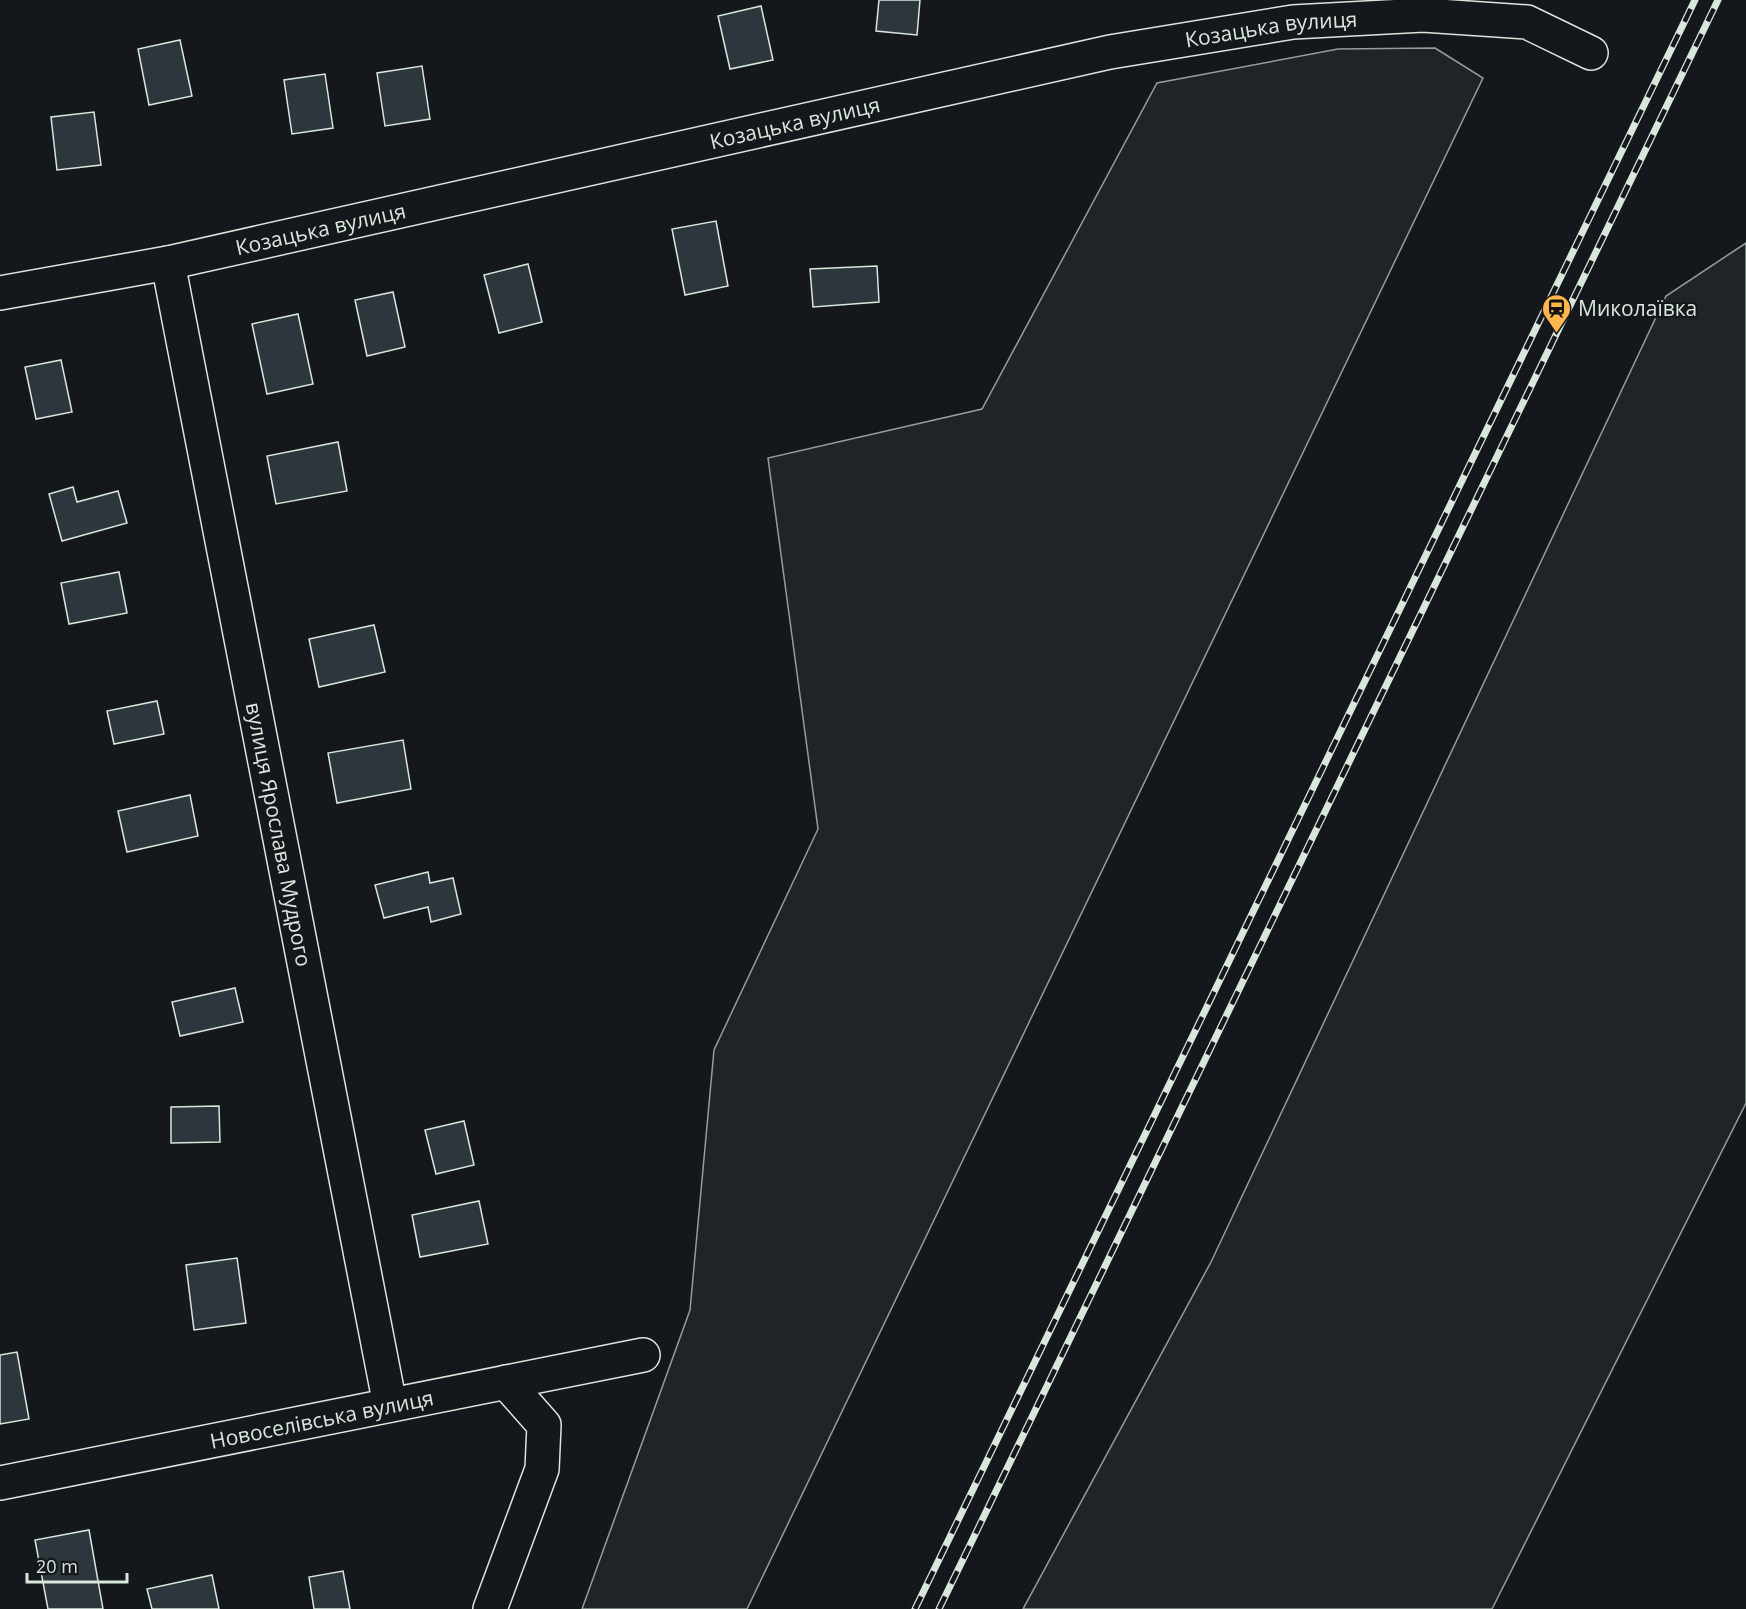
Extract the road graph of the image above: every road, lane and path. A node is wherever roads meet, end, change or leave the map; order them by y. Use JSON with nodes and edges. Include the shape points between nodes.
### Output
{"nodes":[{"id":1,"x":1592,"y":53,"type":"dead end"},
{"id":2,"x":168,"y":263,"type":"junction"},
{"id":3,"x":0,"y":293,"type":"edge"},
{"id":4,"x":643,"y":1355,"type":"dead end"},
{"id":5,"x":506,"y":1382,"type":"junction"},
{"id":6,"x":390,"y":1405,"type":"junction"},
{"id":7,"x":0,"y":1483,"type":"edge"},
{"id":8,"x":490,"y":1609,"type":"edge"}],
"edges":[{"from":1,"to":2,"type":"street","name":"Козацька вулиця","via":[[1527,22],[1423,15],[1293,22],[1110,52]]},
{"from":2,"to":3,"type":"street","name":"Козацька вулиця"},
{"from":2,"to":6,"type":"street","name":"вулиця Ярослава Мудрого"},
{"from":4,"to":5,"type":"street","name":"Новоселівська вулиця"},
{"from":5,"to":6,"type":"street","name":"Новоселівська вулиця"},
{"from":5,"to":8,"type":"street","via":[[544,1425],[542,1469]]},
{"from":6,"to":7,"type":"street","name":"Новоселівська вулиця"}]}
